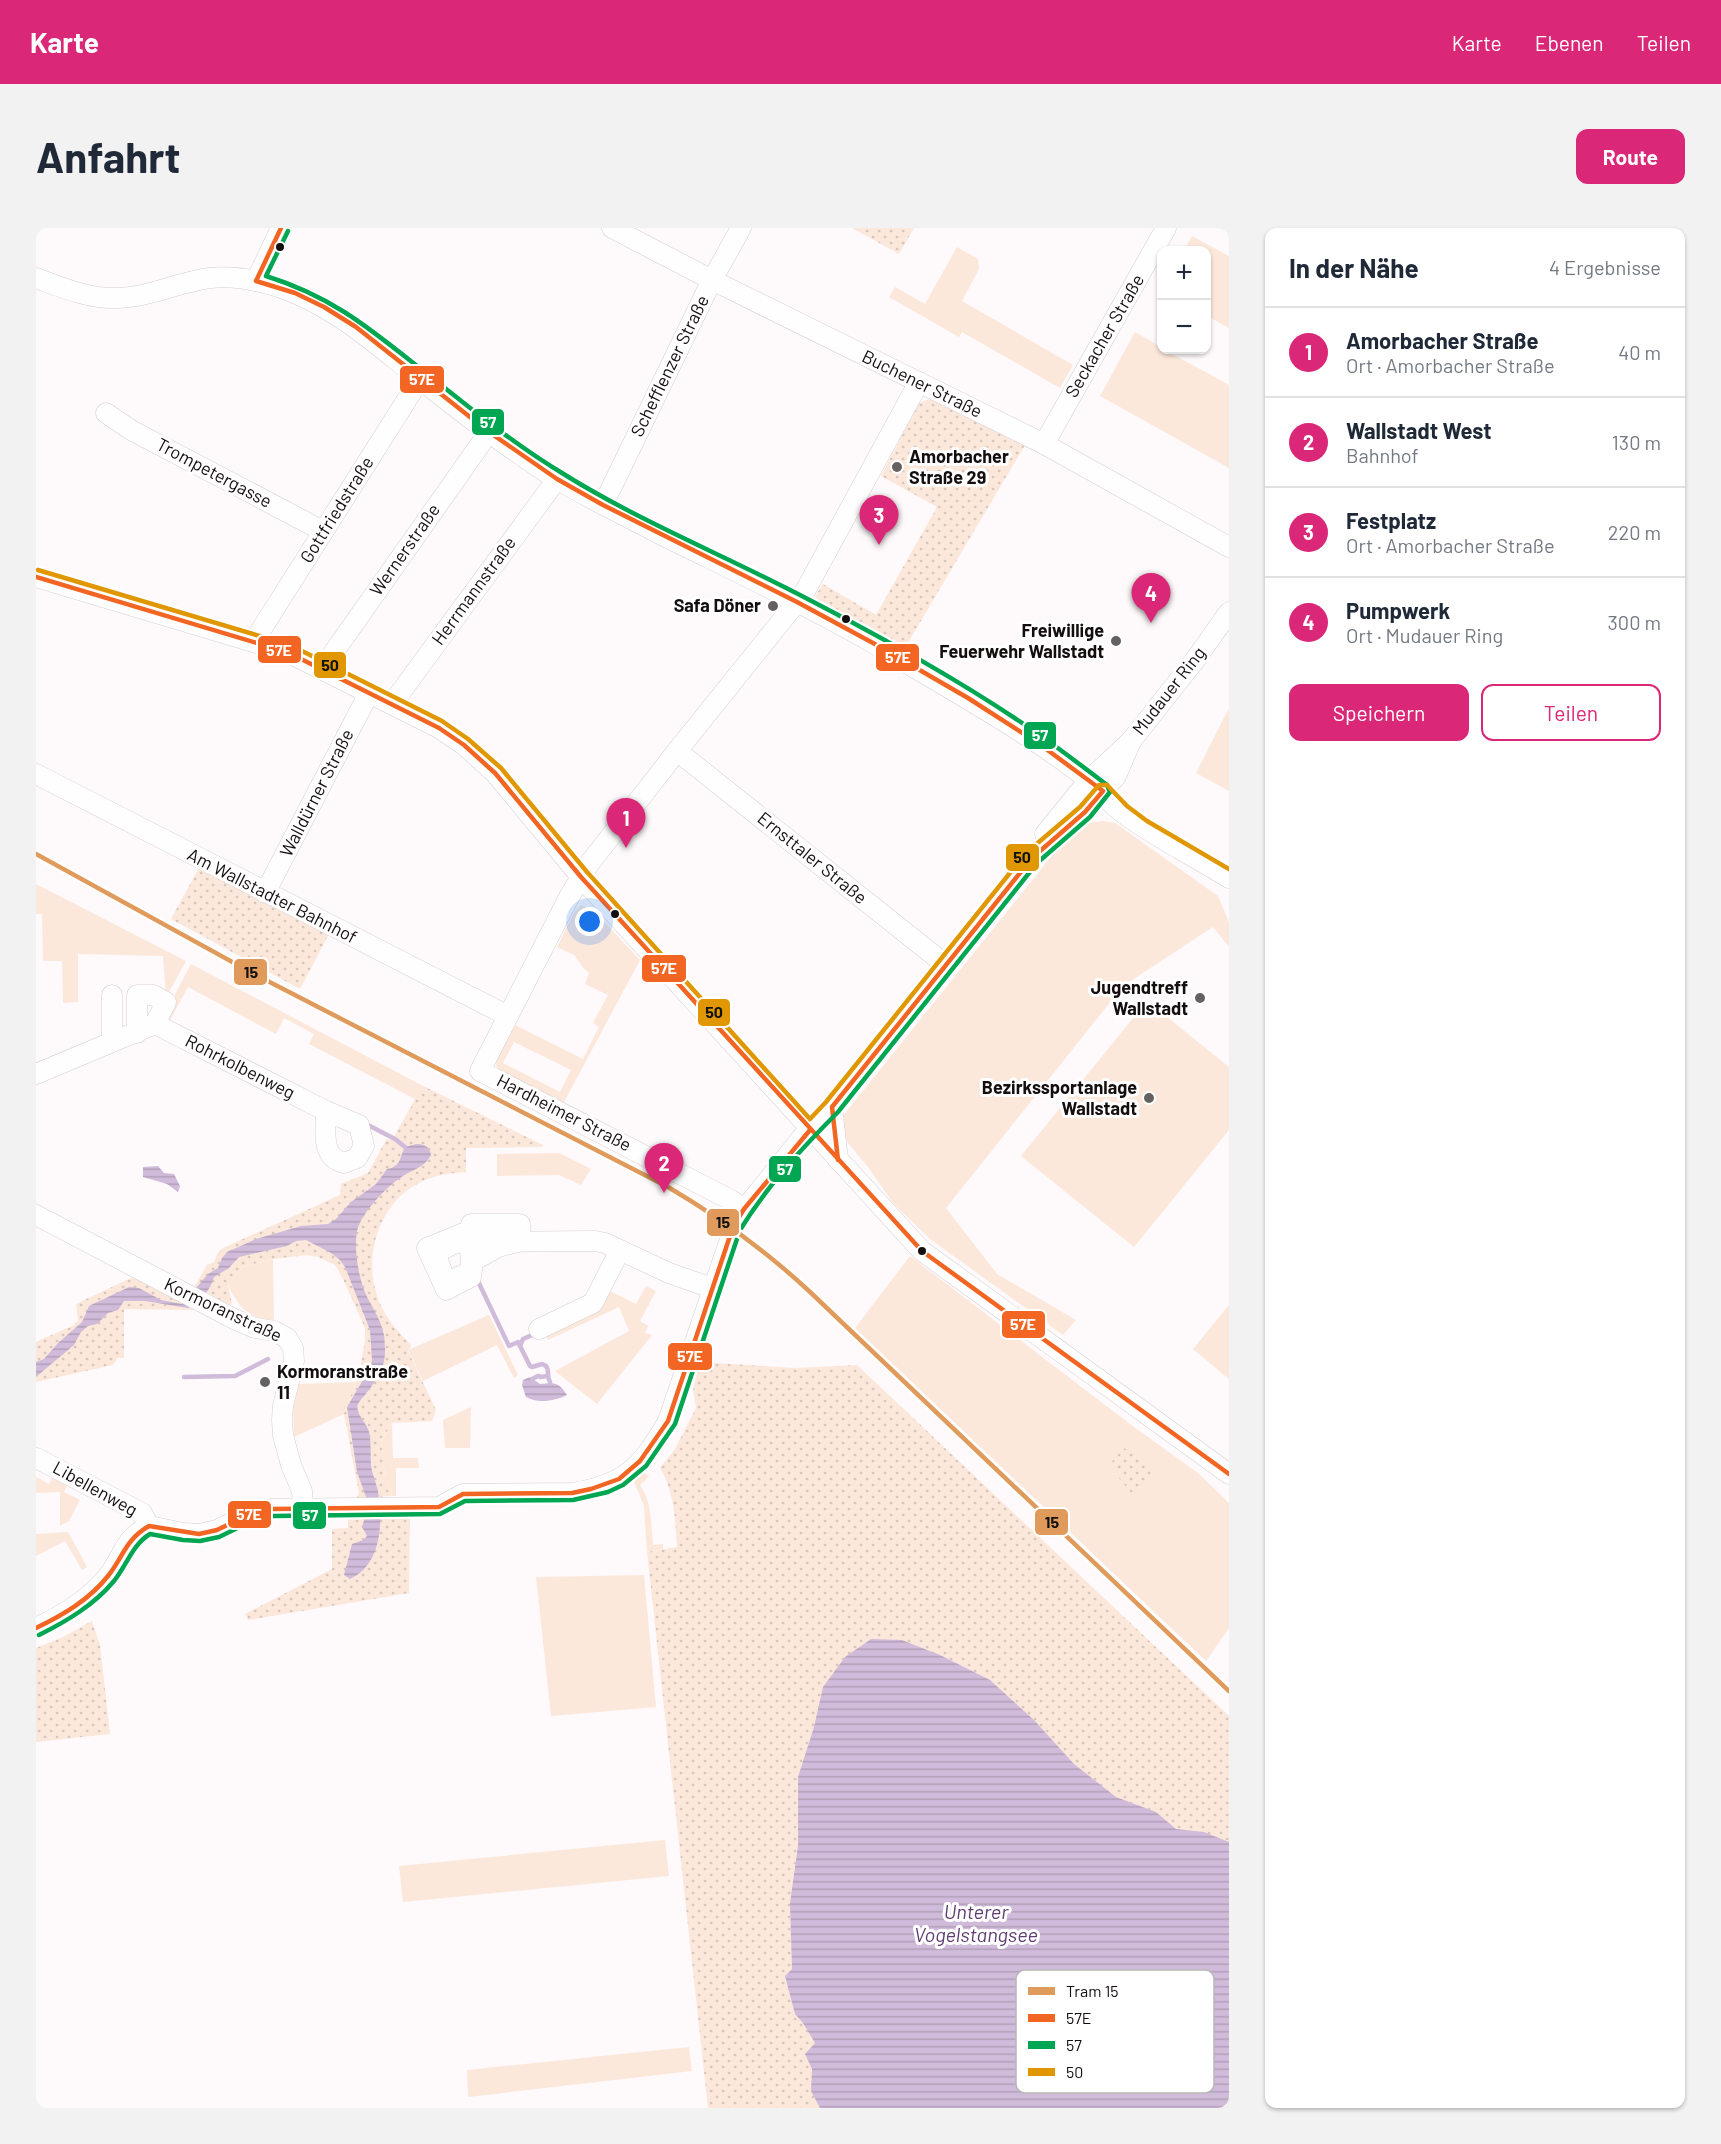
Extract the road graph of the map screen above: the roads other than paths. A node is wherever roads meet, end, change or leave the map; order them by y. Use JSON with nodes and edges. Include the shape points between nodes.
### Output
{"nodes":[{"id":1,"x":281,"y":228,"type":"edge"},
{"id":2,"x":612,"y":228,"type":"edge"},
{"id":3,"x":741,"y":228,"type":"edge"},
{"id":4,"x":1166,"y":228,"type":"edge"},
{"id":5,"x":36,"y":278,"type":"edge"},
{"id":6,"x":712,"y":280,"type":"junction"},
{"id":7,"x":256,"y":281,"type":"junction"},
{"id":8,"x":420,"y":379,"type":"junction"},
{"id":9,"x":919,"y":382,"type":"junction"},
{"id":10,"x":106,"y":413,"type":"dead end"},
{"id":11,"x":489,"y":432,"type":"junction"},
{"id":12,"x":1044,"y":444,"type":"junction"},
{"id":13,"x":557,"y":479,"type":"junction"},
{"id":14,"x":603,"y":505,"type":"junction"},
{"id":15,"x":323,"y":531,"type":"junction"},
{"id":16,"x":1229,"y":547,"type":"edge"},
{"id":17,"x":36,"y":577,"type":"edge"},
{"id":18,"x":797,"y":602,"type":"junction"},
{"id":19,"x":1229,"y":612,"type":"edge"},
{"id":20,"x":254,"y":641,"type":"junction"},
{"id":21,"x":322,"y":669,"type":"junction"},
{"id":22,"x":369,"y":693,"type":"junction"},
{"id":23,"x":392,"y":704,"type":"junction"},
{"id":24,"x":677,"y":751,"type":"junction"},
{"id":25,"x":36,"y":774,"type":"edge"},
{"id":26,"x":1096,"y":786,"type":"junction"},
{"id":27,"x":581,"y":877,"type":"junction"},
{"id":28,"x":1229,"y":878,"type":"edge"},
{"id":29,"x":265,"y":893,"type":"junction"},
{"id":30,"x":946,"y":965,"type":"junction"},
{"id":31,"x":112,"y":995,"type":"dead end"},
{"id":32,"x":508,"y":1016,"type":"junction"},
{"id":33,"x":112,"y":1042,"type":"junction"},
{"id":34,"x":38,"y":1068,"type":"edge"},
{"id":35,"x":832,"y":1107,"type":"junction"},
{"id":36,"x":326,"y":1111,"type":"dead end"},
{"id":37,"x":810,"y":1130,"type":"junction"},
{"id":38,"x":838,"y":1160,"type":"junction"},
{"id":39,"x":744,"y":1209,"type":"junction"},
{"id":40,"x":36,"y":1215,"type":"edge"},
{"id":41,"x":520,"y":1241,"type":"junction"},
{"id":42,"x":470,"y":1242,"type":"dead end"},
{"id":43,"x":620,"y":1250,"type":"junction"},
{"id":44,"x":712,"y":1288,"type":"junction"},
{"id":45,"x":539,"y":1329,"type":"dead end"},
{"id":46,"x":36,"y":1458,"type":"edge"},
{"id":47,"x":1229,"y":1474,"type":"edge"},
{"id":48,"x":303,"y":1509,"type":"junction"},
{"id":49,"x":149,"y":1526,"type":"junction"},
{"id":50,"x":36,"y":1628,"type":"edge"}],
"edges":[{"from":1,"to":7,"type":"street"},
{"from":2,"to":6,"type":"street","name":"Buchener Straße"},
{"from":3,"to":6,"type":"street","name":"Schefflenzer Straße"},
{"from":4,"to":12,"type":"street","name":"Seckacher Straße"},
{"from":5,"to":7,"type":"street","via":[[88,295],[114,298],[141,296],[210,278]]},
{"from":6,"to":9,"type":"street","name":"Buchener Straße"},
{"from":6,"to":14,"type":"street","name":"Schefflenzer Straße"},
{"from":7,"to":8,"type":"street","via":[[324,307],[356,327]]},
{"from":8,"to":11,"type":"street"},
{"from":8,"to":15,"type":"street","name":"Gottfriedstraße"},
{"from":9,"to":12,"type":"street","name":"Buchener Straße"},
{"from":9,"to":18,"type":"street","name":"Hardheimer Straße"},
{"from":10,"to":15,"type":"street","name":"Trompetergasse"},
{"from":11,"to":13,"type":"street"},
{"from":11,"to":21,"type":"street","name":"Wernerstraße"},
{"from":12,"to":16,"type":"street","name":"Buchener Straße"},
{"from":13,"to":14,"type":"street"},
{"from":13,"to":23,"type":"street","name":"Herrmannstraße"},
{"from":14,"to":18,"type":"street"},
{"from":15,"to":20,"type":"street","name":"Gottfriedstraße"},
{"from":17,"to":20,"type":"street"},
{"from":18,"to":24,"type":"street","name":"Hardheimer Straße"},
{"from":18,"to":26,"type":"street","via":[[968,698]]},
{"from":19,"to":26,"type":"street","name":"Mudauer Ring"},
{"from":20,"to":21,"type":"street"},
{"from":21,"to":22,"type":"street"},
{"from":22,"to":23,"type":"street"},
{"from":22,"to":29,"type":"street","name":"Walldürner Straße"},
{"from":23,"to":27,"type":"street","via":[[464,745],[495,774]]},
{"from":24,"to":27,"type":"street","name":"Hardheimer Straße"},
{"from":24,"to":30,"type":"street","name":"Ernsttaler Straße"},
{"from":25,"to":29,"type":"street","name":"Am Wallstadter Bahnhof"},
{"from":26,"to":28,"type":"street","via":[[1126,800],[1178,839],[1190,853]]},
{"from":26,"to":30,"type":"street","name":"Mudauer Ring","via":[[1045,834],[1032,858]]},
{"from":27,"to":32,"type":"street","name":"Hardheimer Straße"},
{"from":27,"to":37,"type":"street"},
{"from":29,"to":32,"type":"street","name":"Am Wallstadter Bahnhof"},
{"from":30,"to":35,"type":"street","name":"Mudauer Ring"},
{"from":31,"to":33,"type":"street"},
{"from":32,"to":39,"type":"street","name":"Hardheimer Straße","via":[[480,1071]]},
{"from":33,"to":34,"type":"street","name":"Rohrkolbenweg"},
{"from":33,"to":36,"type":"street","name":"Rohrkolbenweg","via":[[146,1028]]},
{"from":35,"to":37,"type":"street","name":"Mudauer Ring"},
{"from":35,"to":38,"type":"street"},
{"from":37,"to":38,"type":"street"},
{"from":37,"to":39,"type":"street","name":"Mudauer Ring"},
{"from":38,"to":47,"type":"street","via":[[922,1251]]},
{"from":39,"to":44,"type":"street","name":"Mudauer Ring","via":[[733,1227]]},
{"from":40,"to":48,"type":"street","name":"Kormoranstraße","via":[[194,1298],[255,1328],[286,1338],[293,1348],[294,1361],[283,1406],[283,1435],[302,1491]]},
{"from":41,"to":41,"type":"street","via":[[498,1247],[473,1261],[471,1277],[446,1290],[427,1248],[471,1230],[471,1224],[520,1224]]},
{"from":41,"to":42,"type":"street"},
{"from":41,"to":43,"type":"street","via":[[596,1241]]},
{"from":43,"to":44,"type":"street"},
{"from":43,"to":45,"type":"street","via":[[593,1303]]},
{"from":44,"to":48,"type":"street","name":"Mudauer Ring","via":[[668,1421],[642,1461],[610,1484],[572,1493],[463,1494],[439,1507]]},
{"from":46,"to":49,"type":"street","name":"Libellenweg","via":[[142,1513]]},
{"from":48,"to":49,"type":"street","name":"Mudauer Ring","via":[[252,1513],[199,1534]]},
{"from":49,"to":50,"type":"street","via":[[137,1532],[109,1575],[85,1600]]}]}
